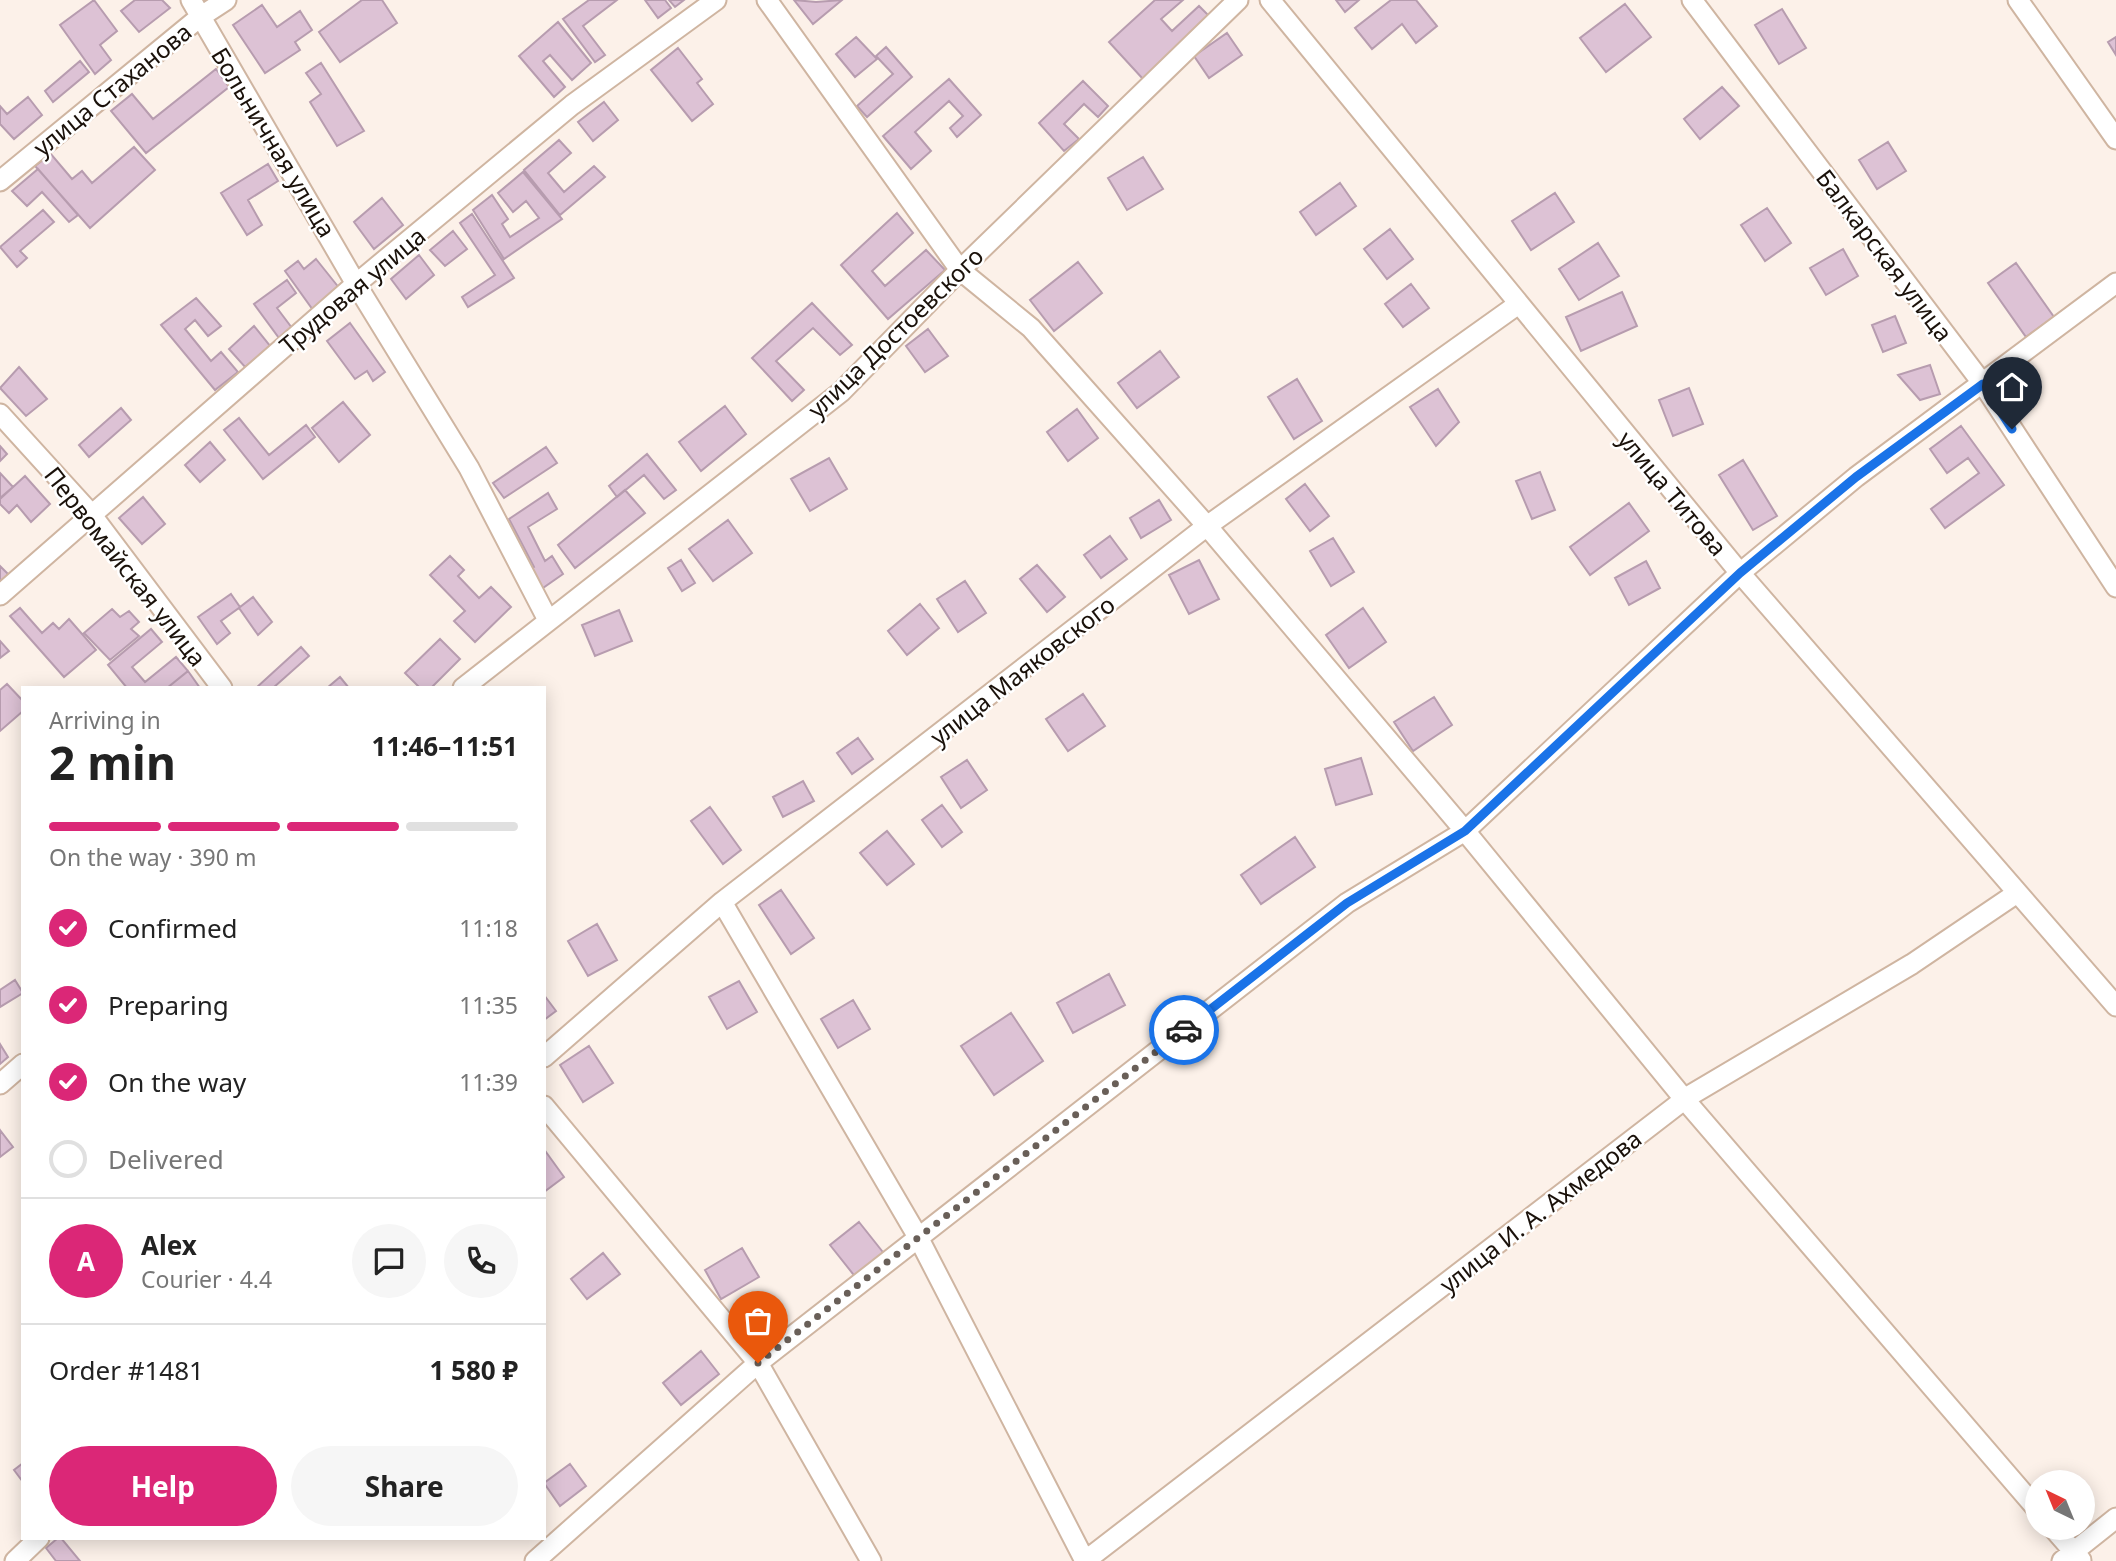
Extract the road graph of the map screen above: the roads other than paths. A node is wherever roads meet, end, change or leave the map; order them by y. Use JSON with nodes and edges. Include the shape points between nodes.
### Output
{"nodes":[{"id":1,"x":226,"y":0,"type":"edge"},
{"id":2,"x":716,"y":0,"type":"edge"},
{"id":3,"x":767,"y":0,"type":"edge"},
{"id":4,"x":1238,"y":0,"type":"edge"},
{"id":5,"x":1270,"y":0,"type":"edge"},
{"id":6,"x":1692,"y":0,"type":"edge"},
{"id":7,"x":2018,"y":0,"type":"edge"},
{"id":8,"x":195,"y":9,"type":"edge"},
{"id":9,"x":2116,"y":139,"type":"edge"},
{"id":10,"x":0,"y":181,"type":"edge"},
{"id":11,"x":960,"y":270,"type":"junction"},
{"id":12,"x":2116,"y":283,"type":"edge"},
{"id":13,"x":356,"y":284,"type":"junction"},
{"id":14,"x":1517,"y":305,"type":"junction"},
{"id":15,"x":1983,"y":384,"type":"junction"},
{"id":16,"x":0,"y":414,"type":"edge"},
{"id":17,"x":91,"y":514,"type":"junction"},
{"id":18,"x":1207,"y":526,"type":"junction"},
{"id":19,"x":1740,"y":573,"type":"junction"},
{"id":20,"x":2116,"y":587,"type":"edge"},
{"id":21,"x":0,"y":595,"type":"edge"},
{"id":22,"x":548,"y":620,"type":"junction"},
{"id":23,"x":220,"y":686,"type":"edge"},
{"id":24,"x":466,"y":686,"type":"edge"},
{"id":25,"x":1465,"y":831,"type":"junction"},
{"id":26,"x":2017,"y":892,"type":"junction"},
{"id":27,"x":722,"y":902,"type":"junction"},
{"id":28,"x":2116,"y":1006,"type":"edge"},
{"id":29,"x":546,"y":1055,"type":"edge"},
{"id":30,"x":21,"y":1066,"type":"edge"},
{"id":31,"x":0,"y":1084,"type":"edge"},
{"id":32,"x":1685,"y":1100,"type":"junction"},
{"id":33,"x":546,"y":1108,"type":"edge"},
{"id":34,"x":918,"y":1237,"type":"junction"},
{"id":35,"x":758,"y":1363,"type":"junction"},
{"id":36,"x":2025,"y":1495,"type":"edge"},
{"id":37,"x":2116,"y":1518,"type":"edge"},
{"id":38,"x":37,"y":1540,"type":"edge"},
{"id":39,"x":2061,"y":1540,"type":"edge"},
{"id":40,"x":2072,"y":1558,"type":"edge"},
{"id":41,"x":15,"y":1561,"type":"edge"},
{"id":42,"x":535,"y":1561,"type":"edge"},
{"id":43,"x":871,"y":1561,"type":"edge"},
{"id":44,"x":1085,"y":1561,"type":"edge"}],
"edges":[{"from":1,"to":8,"type":"street","name":"улица Стаханова"},
{"from":2,"to":13,"type":"street","name":"Трудовая улица","via":[[572,105]]},
{"from":3,"to":11,"type":"street"},
{"from":4,"to":11,"type":"street","name":"улица Достоевского"},
{"from":5,"to":14,"type":"street","name":"улица Титова"},
{"from":6,"to":15,"type":"street","name":"Балкарская улица"},
{"from":7,"to":9,"type":"street"},
{"from":8,"to":10,"type":"street","name":"улица Стаханова"},
{"from":8,"to":13,"type":"street","name":"Больничная улица"},
{"from":11,"to":18,"type":"street","via":[[1031,328]]},
{"from":11,"to":22,"type":"street","name":"улица Достоевского","via":[[841,392]]},
{"from":12,"to":15,"type":"street"},
{"from":13,"to":17,"type":"street","name":"Трудовая улица"},
{"from":13,"to":22,"type":"street","name":"Больничная улица","via":[[470,468]]},
{"from":14,"to":18,"type":"street","name":"улица Маяковского"},
{"from":14,"to":19,"type":"street","name":"улица Титова"},
{"from":15,"to":19,"type":"street","via":[[1856,477]]},
{"from":15,"to":20,"type":"street","name":"Балкарская улица"},
{"from":16,"to":17,"type":"street","name":"Первомайская улица"},
{"from":17,"to":21,"type":"street","name":"Трудовая улица"},
{"from":17,"to":23,"type":"street","name":"Первомайская улица"},
{"from":18,"to":25,"type":"street"},
{"from":18,"to":27,"type":"street","name":"улица Маяковского"},
{"from":19,"to":25,"type":"street"},
{"from":19,"to":26,"type":"street","name":"улица Титова"},
{"from":22,"to":24,"type":"street","name":"улица Достоевского"},
{"from":25,"to":32,"type":"street"},
{"from":25,"to":34,"type":"street","via":[[1347,903]]},
{"from":26,"to":28,"type":"street","name":"улица Титова"},
{"from":26,"to":32,"type":"street","name":"улица И. А. Ахмедова","via":[[1912,964]]},
{"from":27,"to":29,"type":"street","name":"улица Маяковского"},
{"from":27,"to":34,"type":"street"},
{"from":30,"to":31,"type":"street"},
{"from":32,"to":36,"type":"street"},
{"from":32,"to":44,"type":"street","name":"улица И. А. Ахмедова"},
{"from":33,"to":35,"type":"street"},
{"from":34,"to":35,"type":"street"},
{"from":34,"to":44,"type":"street"},
{"from":35,"to":42,"type":"street"},
{"from":35,"to":43,"type":"street"},
{"from":37,"to":40,"type":"street"},
{"from":38,"to":41,"type":"street"},
{"from":39,"to":40,"type":"street"}]}
